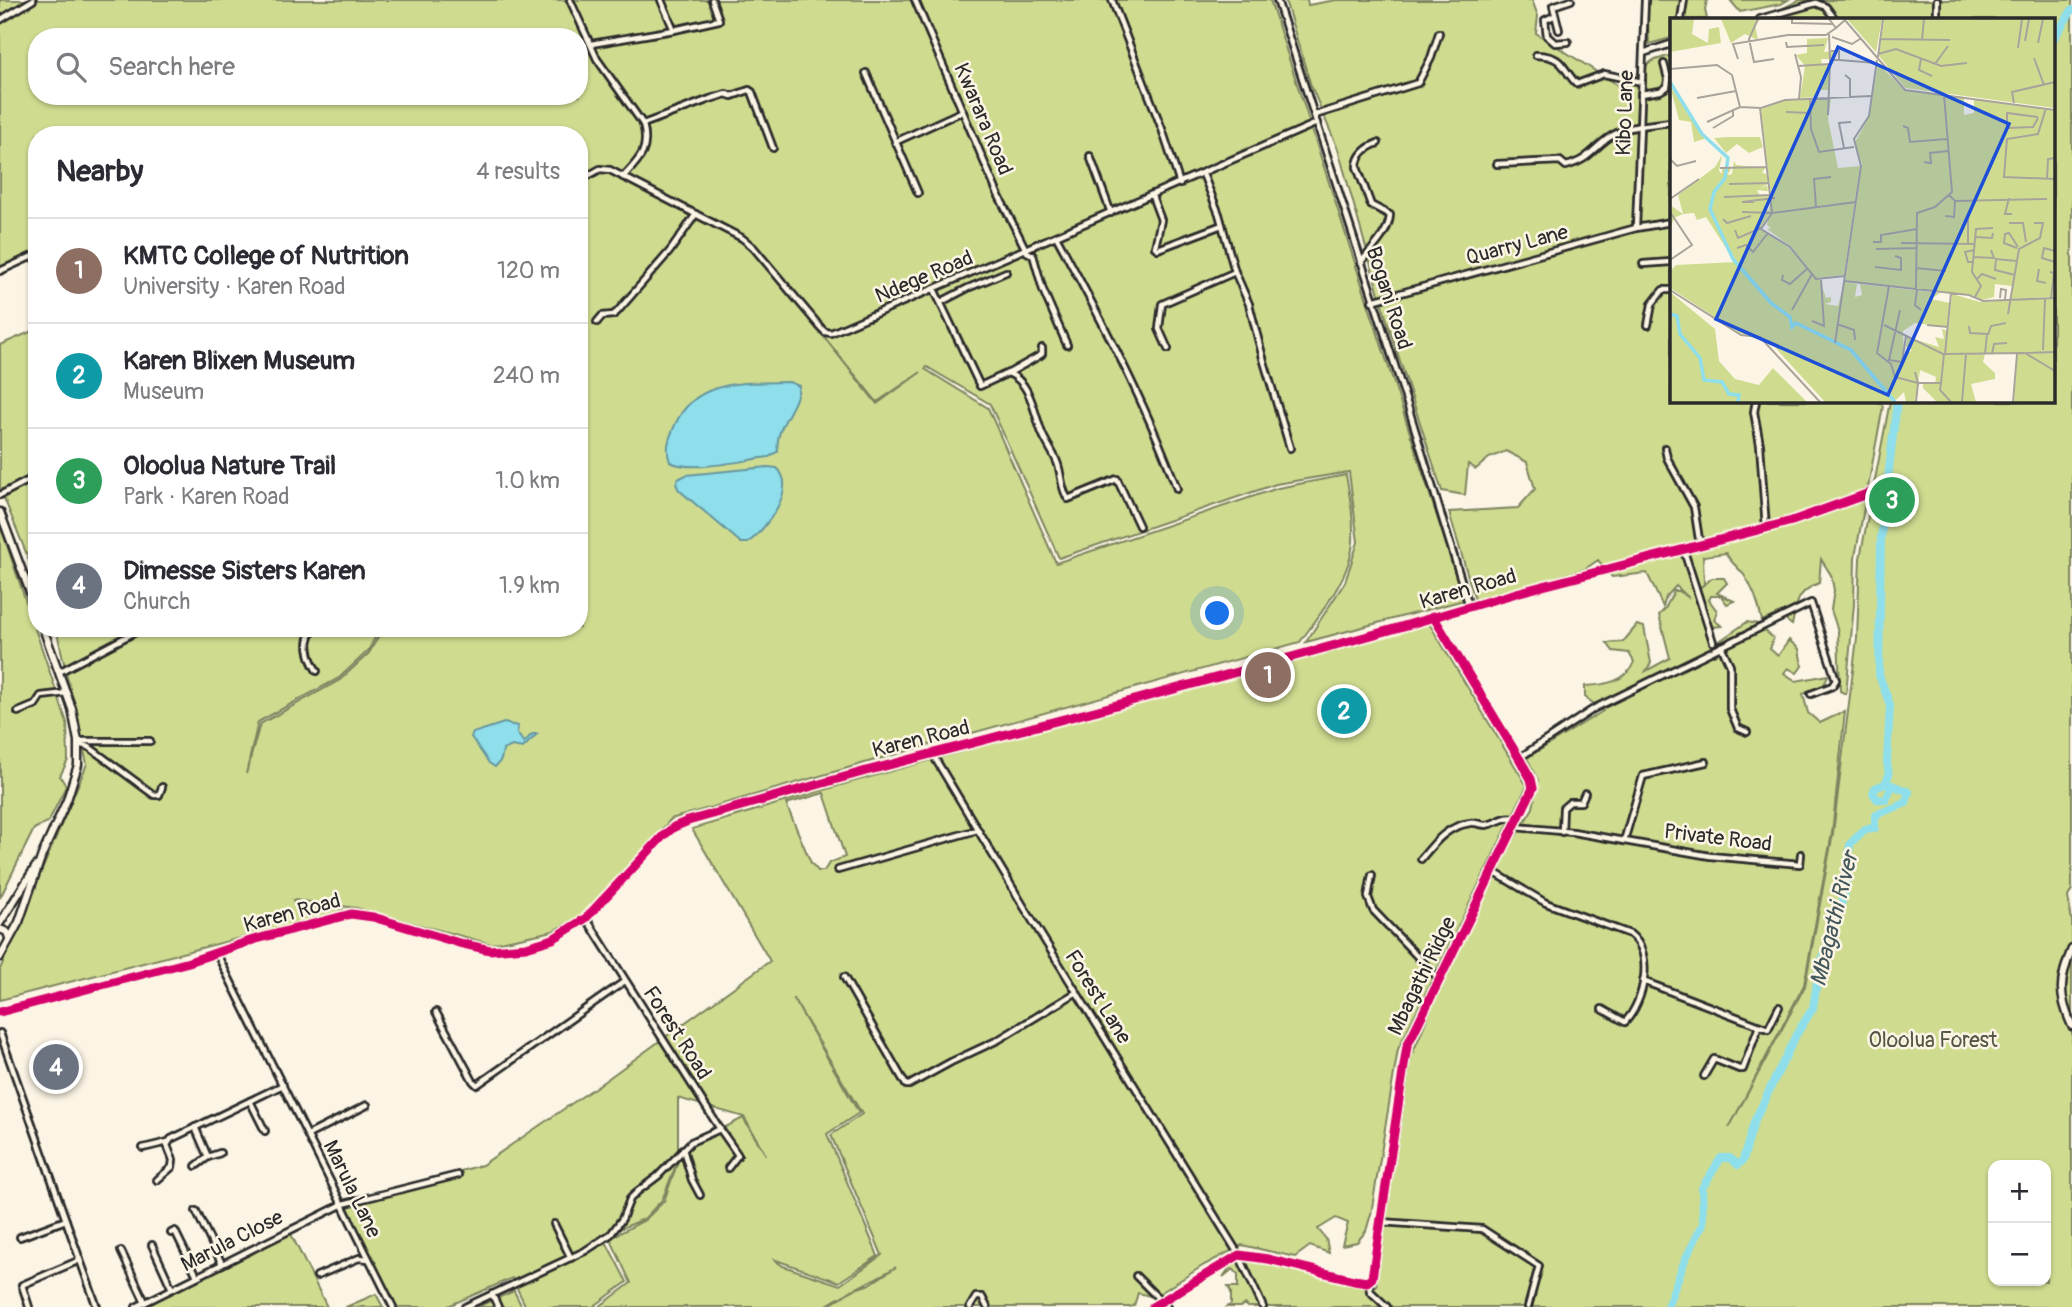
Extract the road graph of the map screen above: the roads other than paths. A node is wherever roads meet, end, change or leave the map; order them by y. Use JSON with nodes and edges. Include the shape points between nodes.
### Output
{"nodes":[{"id":1,"x":33,"y":0,"type":"edge"},
{"id":2,"x":570,"y":0,"type":"edge"},
{"id":3,"x":662,"y":0,"type":"edge"},
{"id":4,"x":712,"y":0,"type":"edge"},
{"id":5,"x":915,"y":0,"type":"edge"},
{"id":6,"x":1112,"y":0,"type":"edge"},
{"id":7,"x":1277,"y":0,"type":"edge"},
{"id":8,"x":1571,"y":0,"type":"edge"},
{"id":9,"x":1644,"y":0,"type":"edge"},
{"id":10,"x":1684,"y":0,"type":"edge"},
{"id":11,"x":1937,"y":0,"type":"edge"},
{"id":12,"x":1554,"y":16,"type":"junction"},
{"id":13,"x":1681,"y":18,"type":"edge"},
{"id":14,"x":1764,"y":18,"type":"edge"},
{"id":15,"x":1834,"y":18,"type":"edge"},
{"id":16,"x":1937,"y":18,"type":"edge"},
{"id":17,"x":0,"y":20,"type":"edge"},
{"id":18,"x":583,"y":28,"type":"edge"},
{"id":19,"x":674,"y":30,"type":"junction"},
{"id":20,"x":1559,"y":30,"type":"dead end"},
{"id":21,"x":1438,"y":33,"type":"dead end"},
{"id":22,"x":588,"y":38,"type":"edge"},
{"id":23,"x":1568,"y":42,"type":"dead end"},
{"id":24,"x":591,"y":44,"type":"junction"},
{"id":25,"x":1670,"y":44,"type":"edge"},
{"id":26,"x":1643,"y":53,"type":"junction"},
{"id":27,"x":1536,"y":55,"type":"dead end"},
{"id":28,"x":1664,"y":64,"type":"dead end"},
{"id":29,"x":866,"y":73,"type":"dead end"},
{"id":30,"x":1642,"y":82,"type":"junction"},
{"id":31,"x":1642,"y":94,"type":"junction"},
{"id":32,"x":963,"y":111,"type":"junction"},
{"id":33,"x":1315,"y":115,"type":"junction"},
{"id":34,"x":1670,"y":122,"type":"edge"},
{"id":35,"x":1317,"y":123,"type":"junction"},
{"id":36,"x":643,"y":124,"type":"junction"},
{"id":37,"x":1640,"y":127,"type":"junction"},
{"id":38,"x":895,"y":142,"type":"junction"},
{"id":39,"x":1378,"y":143,"type":"dead end"},
{"id":40,"x":774,"y":148,"type":"dead end"},
{"id":41,"x":1090,"y":156,"type":"dead end"},
{"id":42,"x":1497,"y":164,"type":"dead end"},
{"id":43,"x":1203,"y":174,"type":"junction"},
{"id":44,"x":588,"y":176,"type":"edge"},
{"id":45,"x":623,"y":177,"type":"junction"},
{"id":46,"x":1180,"y":184,"type":"junction"},
{"id":47,"x":918,"y":193,"type":"dead end"},
{"id":48,"x":1152,"y":196,"type":"junction"},
{"id":49,"x":1111,"y":213,"type":"junction"},
{"id":50,"x":696,"y":214,"type":"junction"},
{"id":51,"x":1670,"y":222,"type":"edge"},
{"id":52,"x":1222,"y":225,"type":"junction"},
{"id":53,"x":1636,"y":228,"type":"junction"},
{"id":54,"x":1056,"y":236,"type":"junction"},
{"id":55,"x":1026,"y":249,"type":"junction"},
{"id":56,"x":28,"y":258,"type":"edge"},
{"id":57,"x":1670,"y":262,"type":"edge"},
{"id":58,"x":1361,"y":263,"type":"junction"},
{"id":59,"x":1643,"y":264,"type":"dead end"},
{"id":60,"x":0,"y":271,"type":"edge"},
{"id":61,"x":1006,"y":272,"type":"dead end"},
{"id":62,"x":1235,"y":272,"type":"junction"},
{"id":63,"x":934,"y":289,"type":"junction"},
{"id":64,"x":1670,"y":290,"type":"edge"},
{"id":65,"x":1372,"y":301,"type":"junction"},
{"id":66,"x":941,"y":302,"type":"junction"},
{"id":67,"x":597,"y":322,"type":"dead end"},
{"id":68,"x":1647,"y":325,"type":"dead end"},
{"id":69,"x":1067,"y":345,"type":"dead end"},
{"id":70,"x":1042,"y":348,"type":"dead end"},
{"id":71,"x":1168,"y":349,"type":"dead end"},
{"id":72,"x":1008,"y":373,"type":"junction"},
{"id":73,"x":1756,"y":402,"type":"edge"},
{"id":74,"x":1290,"y":448,"type":"dead end"},
{"id":75,"x":1665,"y":448,"type":"dead end"},
{"id":76,"x":28,"y":481,"type":"edge"},
{"id":77,"x":1887,"y":487,"type":"dead end"},
{"id":78,"x":1177,"y":489,"type":"dead end"},
{"id":79,"x":0,"y":495,"type":"edge"},
{"id":80,"x":0,"y":512,"type":"edge"},
{"id":81,"x":1139,"y":526,"type":"dead end"},
{"id":82,"x":1766,"y":528,"type":"junction"},
{"id":83,"x":1700,"y":546,"type":"junction"},
{"id":84,"x":1684,"y":551,"type":"junction"},
{"id":85,"x":28,"y":587,"type":"edge"},
{"id":86,"x":1469,"y":606,"type":"junction"},
{"id":87,"x":1433,"y":616,"type":"junction"},
{"id":88,"x":46,"y":637,"type":"edge"},
{"id":89,"x":126,"y":637,"type":"edge"},
{"id":90,"x":309,"y":637,"type":"edge"},
{"id":91,"x":1713,"y":642,"type":"dead end"},
{"id":92,"x":1721,"y":646,"type":"junction"},
{"id":93,"x":317,"y":671,"type":"dead end"},
{"id":94,"x":59,"y":672,"type":"junction"},
{"id":95,"x":67,"y":693,"type":"junction"},
{"id":96,"x":1811,"y":694,"type":"dead end"},
{"id":97,"x":18,"y":712,"type":"dead end"},
{"id":98,"x":1747,"y":732,"type":"dead end"},
{"id":99,"x":150,"y":741,"type":"dead end"},
{"id":100,"x":78,"y":742,"type":"junction"},
{"id":101,"x":933,"y":755,"type":"junction"},
{"id":102,"x":1519,"y":758,"type":"junction"},
{"id":103,"x":1706,"y":762,"type":"dead end"},
{"id":104,"x":162,"y":787,"type":"dead end"},
{"id":105,"x":1585,"y":793,"type":"dead end"},
{"id":106,"x":1519,"y":819,"type":"junction"},
{"id":107,"x":1514,"y":827,"type":"junction"},
{"id":108,"x":977,"y":830,"type":"junction"},
{"id":109,"x":1562,"y":832,"type":"junction"},
{"id":110,"x":1624,"y":841,"type":"junction"},
{"id":111,"x":1801,"y":854,"type":"dead end"},
{"id":112,"x":42,"y":855,"type":"junction"},
{"id":113,"x":1420,"y":859,"type":"dead end"},
{"id":114,"x":838,"y":870,"type":"dead end"},
{"id":115,"x":1492,"y":871,"type":"junction"},
{"id":116,"x":1372,"y":875,"type":"dead end"},
{"id":117,"x":586,"y":918,"type":"junction"},
{"id":118,"x":0,"y":923,"type":"edge"},
{"id":119,"x":0,"y":929,"type":"edge"},
{"id":120,"x":9,"y":938,"type":"junction"},
{"id":121,"x":2072,"y":949,"type":"edge"},
{"id":122,"x":217,"y":954,"type":"junction"},
{"id":123,"x":0,"y":957,"type":"edge"},
{"id":124,"x":844,"y":977,"type":"dead end"},
{"id":125,"x":1439,"y":979,"type":"junction"},
{"id":126,"x":625,"y":981,"type":"junction"},
{"id":127,"x":1643,"y":981,"type":"junction"},
{"id":128,"x":1077,"y":992,"type":"junction"},
{"id":129,"x":1779,"y":1007,"type":"dead end"},
{"id":130,"x":1602,"y":1009,"type":"dead end"},
{"id":131,"x":0,"y":1012,"type":"edge"},
{"id":132,"x":436,"y":1012,"type":"dead end"},
{"id":133,"x":1759,"y":1026,"type":"junction"},
{"id":134,"x":2072,"y":1026,"type":"edge"},
{"id":135,"x":0,"y":1033,"type":"edge"},
{"id":136,"x":1704,"y":1076,"type":"dead end"},
{"id":137,"x":283,"y":1085,"type":"junction"},
{"id":138,"x":250,"y":1101,"type":"junction"},
{"id":139,"x":367,"y":1105,"type":"dead end"},
{"id":140,"x":198,"y":1126,"type":"junction"},
{"id":141,"x":720,"y":1129,"type":"junction"},
{"id":142,"x":264,"y":1130,"type":"dead end"},
{"id":143,"x":308,"y":1135,"type":"junction"},
{"id":144,"x":168,"y":1142,"type":"junction"},
{"id":145,"x":143,"y":1148,"type":"dead end"},
{"id":146,"x":682,"y":1148,"type":"junction"},
{"id":147,"x":220,"y":1153,"type":"dead end"},
{"id":148,"x":208,"y":1157,"type":"junction"},
{"id":149,"x":199,"y":1163,"type":"dead end"},
{"id":150,"x":728,"y":1168,"type":"dead end"},
{"id":151,"x":457,"y":1175,"type":"dead end"},
{"id":152,"x":157,"y":1180,"type":"dead end"},
{"id":153,"x":700,"y":1195,"type":"dead end"},
{"id":154,"x":342,"y":1204,"type":"junction"},
{"id":155,"x":196,"y":1211,"type":"dead end"},
{"id":156,"x":66,"y":1220,"type":"junction"},
{"id":157,"x":1381,"y":1222,"type":"junction"},
{"id":158,"x":554,"y":1224,"type":"dead end"},
{"id":159,"x":171,"y":1233,"type":"dead end"},
{"id":160,"x":20,"y":1237,"type":"dead end"},
{"id":161,"x":152,"y":1245,"type":"dead end"},
{"id":162,"x":121,"y":1251,"type":"dead end"},
{"id":163,"x":1239,"y":1255,"type":"junction"},
{"id":164,"x":571,"y":1258,"type":"junction"},
{"id":165,"x":370,"y":1259,"type":"junction"},
{"id":166,"x":80,"y":1260,"type":"junction"},
{"id":167,"x":222,"y":1264,"type":"junction"},
{"id":168,"x":197,"y":1276,"type":"junction"},
{"id":169,"x":317,"y":1276,"type":"dead end"},
{"id":170,"x":1136,"y":1276,"type":"dead end"},
{"id":171,"x":1369,"y":1281,"type":"junction"},
{"id":172,"x":172,"y":1289,"type":"junction"},
{"id":173,"x":492,"y":1294,"type":"junction"},
{"id":174,"x":1163,"y":1301,"type":"junction"},
{"id":175,"x":145,"y":1302,"type":"junction"},
{"id":176,"x":29,"y":1307,"type":"edge"},
{"id":177,"x":97,"y":1307,"type":"edge"},
{"id":178,"x":136,"y":1307,"type":"edge"},
{"id":179,"x":393,"y":1307,"type":"edge"},
{"id":180,"x":465,"y":1307,"type":"edge"},
{"id":181,"x":498,"y":1307,"type":"edge"},
{"id":182,"x":970,"y":1307,"type":"edge"},
{"id":183,"x":987,"y":1307,"type":"edge"},
{"id":184,"x":1152,"y":1307,"type":"edge"},
{"id":185,"x":1167,"y":1307,"type":"edge"},
{"id":186,"x":1263,"y":1307,"type":"edge"},
{"id":187,"x":1387,"y":1307,"type":"edge"},
{"id":188,"x":1528,"y":1307,"type":"edge"}],
"edges":[{"from":1,"to":17,"type":"street"},
{"from":2,"to":18,"type":"street"},
{"from":3,"to":19,"type":"street"},
{"from":4,"to":19,"type":"street","via":[[719,20]]},
{"from":5,"to":32,"type":"street","name":"Kwarara Road"},
{"from":6,"to":46,"type":"street"},
{"from":7,"to":33,"type":"street","name":"Bogani Road"},
{"from":8,"to":12,"type":"street","via":[[1554,5]]},
{"from":9,"to":26,"type":"street","name":"Kibo Lane"},
{"from":10,"to":13,"type":"street"},
{"from":11,"to":16,"type":"street"},
{"from":12,"to":20,"type":"street"},
{"from":12,"to":23,"type":"street","via":[[1545,20],[1547,36],[1555,43]]},
{"from":14,"to":15,"type":"street","via":[[1821,4]]},
{"from":19,"to":24,"type":"street"},
{"from":21,"to":33,"type":"street","via":[[1432,58],[1418,83]]},
{"from":22,"to":24,"type":"street"},
{"from":24,"to":36,"type":"street"},
{"from":25,"to":26,"type":"street"},
{"from":26,"to":30,"type":"street","name":"Kibo Lane"},
{"from":27,"to":30,"type":"street","via":[[1563,65],[1577,84],[1604,74]]},
{"from":28,"to":31,"type":"street","via":[[1667,87]]},
{"from":29,"to":38,"type":"street"},
{"from":30,"to":31,"type":"street","name":"Kibo Lane"},
{"from":31,"to":37,"type":"street","name":"Kibo Lane"},
{"from":32,"to":38,"type":"street"},
{"from":32,"to":55,"type":"street","name":"Kwarara Road"},
{"from":33,"to":35,"type":"street","name":"Bogani Road"},
{"from":34,"to":37,"type":"street"},
{"from":35,"to":43,"type":"street","name":"Ndege Road"},
{"from":35,"to":58,"type":"street","name":"Bogani Road"},
{"from":36,"to":40,"type":"street","via":[[717,96],[749,90]]},
{"from":36,"to":45,"type":"street","via":[[643,152]]},
{"from":37,"to":42,"type":"street","via":[[1627,128],[1581,162],[1566,166],[1560,161]]},
{"from":37,"to":53,"type":"street","name":"Kibo Lane"},
{"from":38,"to":47,"type":"street"},
{"from":39,"to":58,"type":"street","via":[[1365,151],[1357,167],[1371,205],[1390,220]]},
{"from":41,"to":49,"type":"street"},
{"from":43,"to":46,"type":"street","name":"Ndege Road"},
{"from":43,"to":52,"type":"street"},
{"from":44,"to":45,"type":"street","name":"Ndege Road","via":[[603,168]]},
{"from":45,"to":50,"type":"street","name":"Ndege Road"},
{"from":46,"to":48,"type":"street","name":"Ndege Road"},
{"from":48,"to":49,"type":"street","name":"Ndege Road"},
{"from":48,"to":52,"type":"street","via":[[1161,220],[1157,249]]},
{"from":49,"to":54,"type":"street","name":"Ndege Road"},
{"from":50,"to":63,"type":"street","name":"Ndege Road","via":[[749,243],[828,333]]},
{"from":50,"to":67,"type":"street","via":[[617,313],[601,316]]},
{"from":51,"to":53,"type":"street","name":"Quarry Lane"},
{"from":52,"to":62,"type":"street"},
{"from":53,"to":65,"type":"street","name":"Quarry Lane"},
{"from":54,"to":55,"type":"street","name":"Ndege Road"},
{"from":54,"to":78,"type":"street","via":[[1121,358]]},
{"from":55,"to":63,"type":"street","name":"Ndege Road"},
{"from":55,"to":69,"type":"street","name":"Kwarara Road"},
{"from":56,"to":60,"type":"street"},
{"from":57,"to":59,"type":"street"},
{"from":58,"to":65,"type":"street","name":"Bogani Road"},
{"from":61,"to":66,"type":"street"},
{"from":62,"to":71,"type":"street","via":[[1162,304],[1159,329]]},
{"from":62,"to":74,"type":"street","via":[[1249,304]]},
{"from":63,"to":66,"type":"street"},
{"from":64,"to":68,"type":"street","via":[[1655,298]]},
{"from":65,"to":86,"type":"street","name":"Bogani Road"},
{"from":66,"to":72,"type":"street","via":[[980,386]]},
{"from":70,"to":72,"type":"street","via":[[1040,356]]},
{"from":72,"to":81,"type":"street","via":[[1027,390],[1068,499],[1117,479]]},
{"from":73,"to":82,"type":"street"},
{"from":75,"to":83,"type":"street","via":[[1694,507]]},
{"from":76,"to":79,"type":"street"},
{"from":77,"to":82,"type":"street","name":"Karen Road"},
{"from":80,"to":85,"type":"main road"},
{"from":82,"to":83,"type":"street","name":"Karen Road"},
{"from":83,"to":84,"type":"street","name":"Karen Road"},
{"from":84,"to":86,"type":"street","name":"Karen Road"},
{"from":84,"to":91,"type":"street"},
{"from":86,"to":87,"type":"street","name":"Karen Road"},
{"from":87,"to":101,"type":"street","name":"Karen Road"},
{"from":87,"to":102,"type":"street","name":"Mbagathi Ridge"},
{"from":88,"to":94,"type":"main road"},
{"from":89,"to":94,"type":"street"},
{"from":90,"to":93,"type":"street","via":[[310,660]]},
{"from":92,"to":96,"type":"street","via":[[1811,603],[1836,680]]},
{"from":92,"to":98,"type":"street","via":[[1730,665],[1730,709],[1738,728]]},
{"from":92,"to":102,"type":"street","via":[[1595,708]]},
{"from":94,"to":95,"type":"main road"},
{"from":95,"to":97,"type":"street","via":[[41,696],[35,705]]},
{"from":95,"to":100,"type":"main road"},
{"from":99,"to":100,"type":"street"},
{"from":100,"to":104,"type":"street","via":[[154,795],[159,795]]},
{"from":100,"to":112,"type":"main road","via":[[74,783]]},
{"from":101,"to":108,"type":"street","name":"Forest Lane"},
{"from":101,"to":117,"type":"street","name":"Karen Road","via":[[681,824],[654,844]]},
{"from":102,"to":106,"type":"street","name":"Mbagathi Ridge","via":[[1533,788]]},
{"from":103,"to":110,"type":"street","via":[[1643,776]]},
{"from":105,"to":109,"type":"street","via":[[1581,802],[1563,808]]},
{"from":106,"to":107,"type":"street","name":"Mbagathi Ridge"},
{"from":106,"to":113,"type":"street","via":[[1468,823],[1449,830]]},
{"from":107,"to":109,"type":"street","name":"Private Road"},
{"from":107,"to":115,"type":"street","name":"Mbagathi Ridge"},
{"from":108,"to":114,"type":"street"},
{"from":108,"to":128,"type":"street","name":"Forest Lane"},
{"from":109,"to":110,"type":"street","name":"Private Road"},
{"from":110,"to":111,"type":"street","name":"Private Road","via":[[1710,856],[1800,864]]},
{"from":112,"to":118,"type":"main road"},
{"from":112,"to":120,"type":"main road"},
{"from":115,"to":125,"type":"street","name":"Mbagathi Ridge"},
{"from":115,"to":127,"type":"street","via":[[1546,903],[1637,939],[1644,953]]},
{"from":116,"to":125,"type":"street","via":[[1368,897],[1373,910]]},
{"from":117,"to":122,"type":"street","name":"Karen Road","via":[[553,939],[499,951],[351,914]]},
{"from":117,"to":126,"type":"street","name":"Forest Road"},
{"from":119,"to":120,"type":"main road"},
{"from":120,"to":123,"type":"main road"},
{"from":121,"to":134,"type":"main road","via":[[2060,994]]},
{"from":122,"to":131,"type":"street","name":"Karen Road"},
{"from":122,"to":137,"type":"street","name":"Marula Lane"},
{"from":124,"to":128,"type":"street","via":[[909,1085],[998,1040]]},
{"from":125,"to":157,"type":"street","name":"Mbagathi Ridge","via":[[1407,1046]]},
{"from":126,"to":132,"type":"street","via":[[477,1085]]},
{"from":126,"to":141,"type":"street","name":"Forest Road"},
{"from":127,"to":130,"type":"street","via":[[1626,1022]]},
{"from":127,"to":133,"type":"street"},
{"from":128,"to":163,"type":"street","name":"Forest Lane"},
{"from":129,"to":133,"type":"street","via":[[1769,1028]]},
{"from":133,"to":136,"type":"street","via":[[1743,1069],[1714,1059]]},
{"from":135,"to":156,"type":"street"},
{"from":137,"to":138,"type":"street"},
{"from":137,"to":143,"type":"street","name":"Marula Lane"},
{"from":138,"to":140,"type":"street"},
{"from":138,"to":142,"type":"street"},
{"from":139,"to":143,"type":"street"},
{"from":140,"to":144,"type":"street"},
{"from":140,"to":148,"type":"street"},
{"from":141,"to":146,"type":"street"},
{"from":141,"to":150,"type":"street","name":"Forest Road","via":[[738,1155]]},
{"from":143,"to":154,"type":"street","name":"Marula Lane"},
{"from":144,"to":145,"type":"street"},
{"from":144,"to":152,"type":"street","via":[[173,1167]]},
{"from":146,"to":153,"type":"street"},
{"from":146,"to":164,"type":"street","via":[[630,1199],[611,1234]]},
{"from":147,"to":148,"type":"street"},
{"from":148,"to":149,"type":"street"},
{"from":151,"to":154,"type":"street","name":"Marula Close"},
{"from":154,"to":165,"type":"street","name":"Marula Lane"},
{"from":154,"to":167,"type":"street","name":"Marula Close"},
{"from":155,"to":167,"type":"street"},
{"from":156,"to":160,"type":"street"},
{"from":156,"to":166,"type":"street"},
{"from":157,"to":171,"type":"street","name":"Mbagathi Ridge"},
{"from":157,"to":188,"type":"street","via":[[1482,1229],[1539,1266]]},
{"from":158,"to":164,"type":"street"},
{"from":159,"to":168,"type":"street","via":[[175,1231]]},
{"from":161,"to":172,"type":"street"},
{"from":162,"to":175,"type":"street"},
{"from":163,"to":171,"type":"street"},
{"from":163,"to":174,"type":"street"},
{"from":163,"to":186,"type":"street","name":"Forest Lane"},
{"from":164,"to":173,"type":"street"},
{"from":165,"to":169,"type":"street","via":[[359,1258]]},
{"from":165,"to":179,"type":"street","name":"Marula Lane"},
{"from":166,"to":176,"type":"street","via":[[22,1285]]},
{"from":166,"to":177,"type":"street"},
{"from":167,"to":168,"type":"street","name":"Marula Close"},
{"from":168,"to":172,"type":"street","name":"Marula Close"},
{"from":170,"to":174,"type":"street"},
{"from":171,"to":187,"type":"street","via":[[1370,1291]]},
{"from":172,"to":175,"type":"street","name":"Marula Close"},
{"from":173,"to":180,"type":"street"},
{"from":173,"to":181,"type":"street"},
{"from":174,"to":184,"type":"street"},
{"from":174,"to":185,"type":"street"},
{"from":175,"to":178,"type":"street","name":"Marula Close"},
{"from":182,"to":183,"type":"street","via":[[976,1297],[982,1297]]}]}
